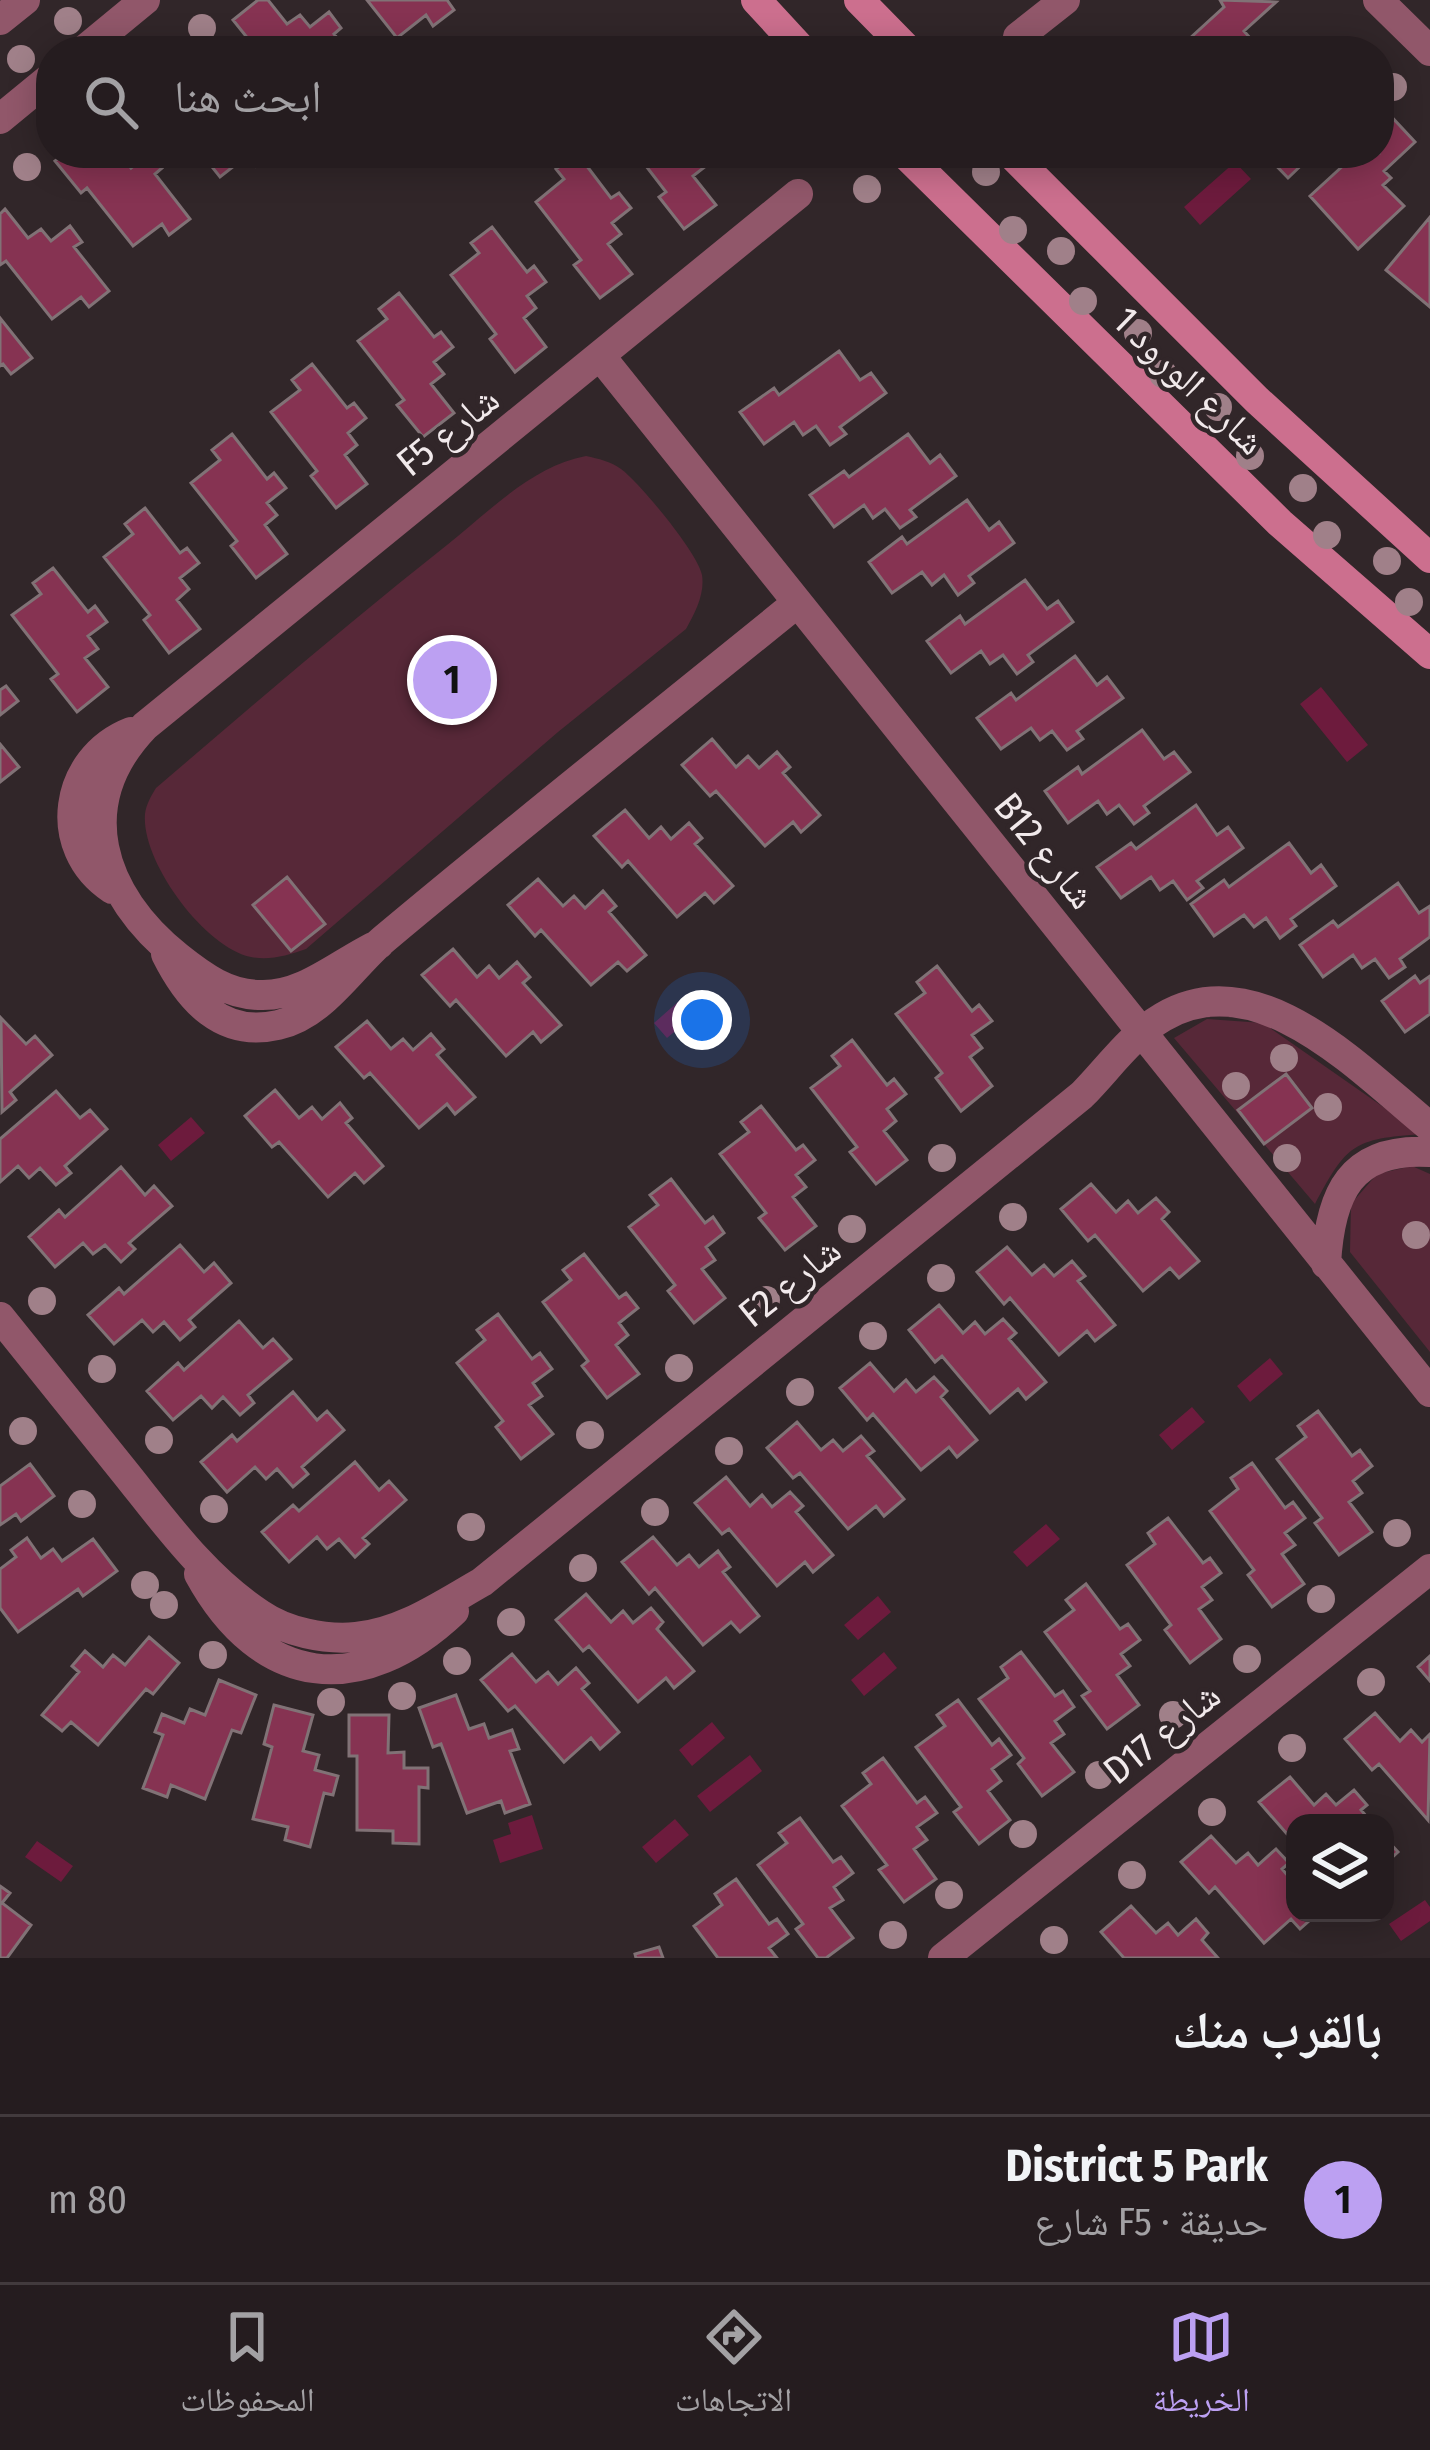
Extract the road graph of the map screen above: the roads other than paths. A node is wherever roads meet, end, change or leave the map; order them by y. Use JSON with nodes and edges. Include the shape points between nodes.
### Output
{"nodes":[{"id":1,"x":25,"y":0,"type":"edge"},
{"id":2,"x":145,"y":0,"type":"edge"},
{"id":3,"x":756,"y":0,"type":"edge"},
{"id":4,"x":859,"y":0,"type":"edge"},
{"id":5,"x":1065,"y":0,"type":"edge"},
{"id":6,"x":1378,"y":0,"type":"edge"},
{"id":7,"x":0,"y":20,"type":"edge"},
{"id":8,"x":101,"y":36,"type":"edge"},
{"id":9,"x":789,"y":36,"type":"edge"},
{"id":10,"x":894,"y":36,"type":"edge"},
{"id":11,"x":1019,"y":36,"type":"edge"},
{"id":12,"x":1430,"y":51,"type":"edge"},
{"id":13,"x":36,"y":89,"type":"edge"},
{"id":14,"x":0,"y":119,"type":"edge"},
{"id":15,"x":919,"y":168,"type":"edge"},
{"id":16,"x":1025,"y":168,"type":"edge"},
{"id":17,"x":798,"y":194,"type":"dead end"},
{"id":18,"x":602,"y":357,"type":"junction"},
{"id":19,"x":1430,"y":558,"type":"edge"},
{"id":20,"x":796,"y":603,"type":"junction"},
{"id":21,"x":1430,"y":654,"type":"edge"},
{"id":22,"x":1140,"y":1034,"type":"junction"},
{"id":23,"x":1430,"y":1127,"type":"edge"},
{"id":24,"x":1430,"y":1152,"type":"edge"},
{"id":25,"x":1326,"y":1264,"type":"junction"},
{"id":26,"x":0,"y":1317,"type":"edge"},
{"id":27,"x":1430,"y":1392,"type":"edge"},
{"id":28,"x":1430,"y":1569,"type":"edge"},
{"id":29,"x":943,"y":1958,"type":"edge"}],
"edges":[{"from":1,"to":7,"type":"street"},
{"from":2,"to":8,"type":"street"},
{"from":3,"to":9,"type":"street"},
{"from":4,"to":10,"type":"street"},
{"from":5,"to":11,"type":"street"},
{"from":6,"to":12,"type":"street"},
{"from":13,"to":14,"type":"street"},
{"from":15,"to":21,"type":"street","name":"شارع الورود 1","via":[[1280,524]]},
{"from":16,"to":19,"type":"street","name":"شارع الورود 1","via":[[1257,400]]},
{"from":17,"to":18,"type":"street","name":"F5 شارع"},
{"from":18,"to":20,"type":"street","name":"B12 شارع"},
{"from":18,"to":20,"type":"street","name":"F5 شارع","via":[[127,746],[101,815],[105,857],[189,994],[230,1024],[257,1028],[307,1013],[379,944]]},
{"from":20,"to":22,"type":"street","name":"B12 شارع"},
{"from":22,"to":23,"type":"street","name":"F2 شارع","via":[[1199,1004],[1270,1010],[1302,1024]]},
{"from":22,"to":25,"type":"street","name":"B12 شارع"},
{"from":22,"to":26,"type":"street","name":"F2 شارع","via":[[1082,1095],[482,1582],[387,1631],[322,1636],[260,1614],[185,1547]]},
{"from":24,"to":25,"type":"street","via":[[1394,1151],[1364,1165],[1340,1190]]},
{"from":25,"to":27,"type":"street","name":"B12 شارع"},
{"from":28,"to":29,"type":"street","name":"D17 شارع"}]}
